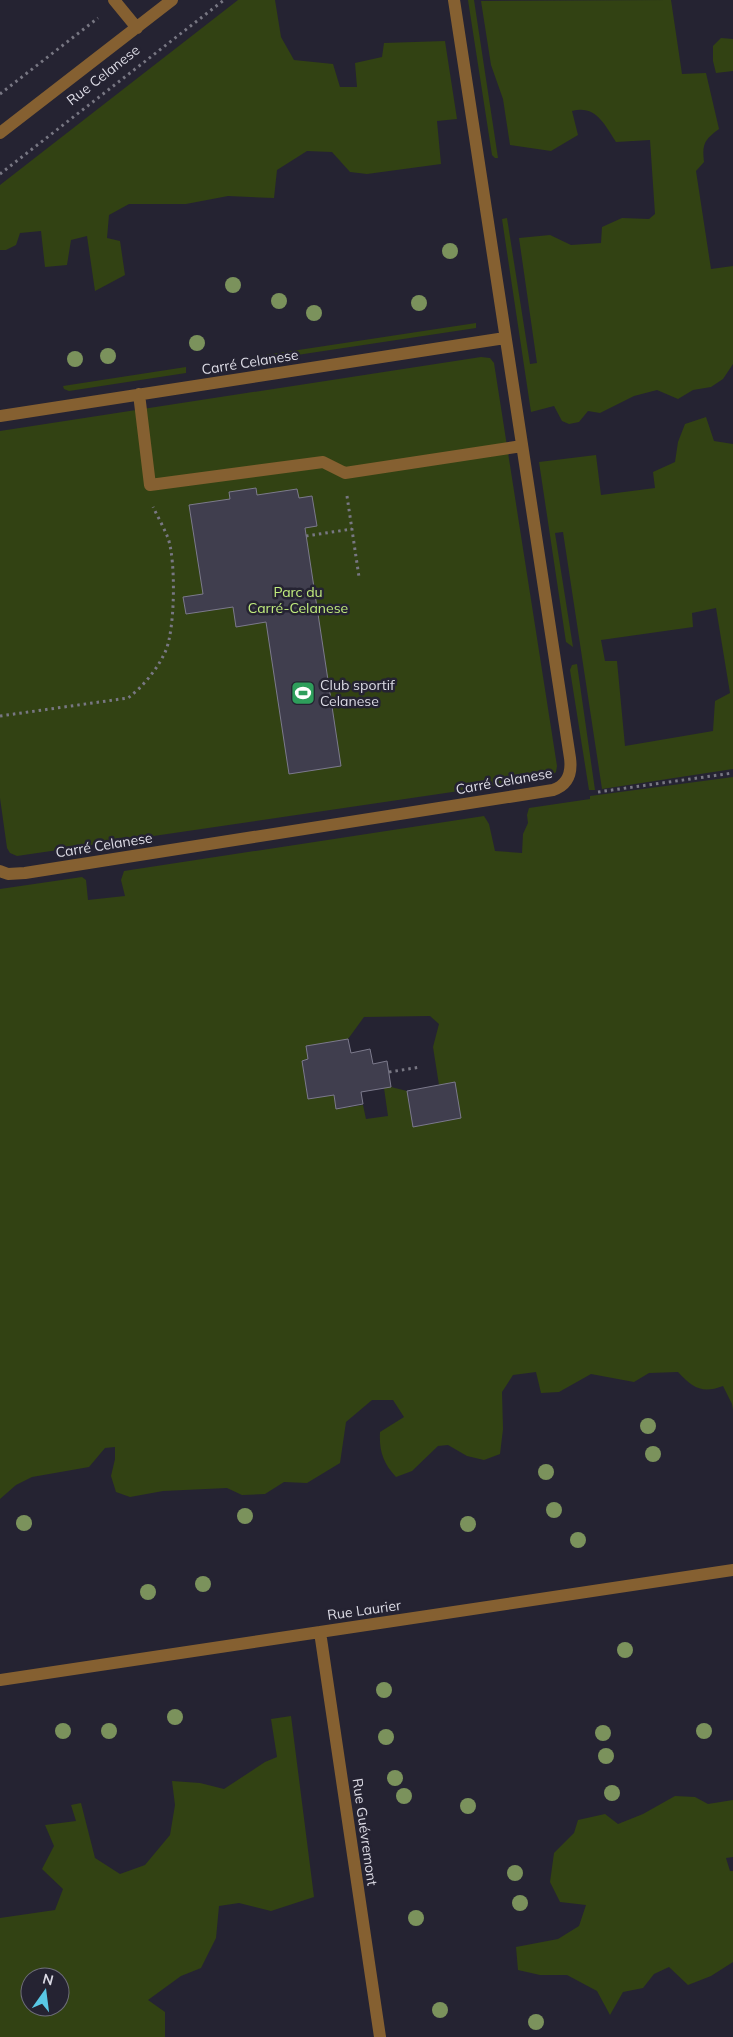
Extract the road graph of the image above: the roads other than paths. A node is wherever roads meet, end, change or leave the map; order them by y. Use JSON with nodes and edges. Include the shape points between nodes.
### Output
{"nodes":[{"id":1,"x":114,"y":0,"type":"edge"},
{"id":2,"x":172,"y":0,"type":"edge"},
{"id":3,"x":454,"y":0,"type":"edge"},
{"id":4,"x":136,"y":28,"type":"junction"},
{"id":5,"x":0,"y":133,"type":"edge"},
{"id":6,"x":505,"y":338,"type":"junction"},
{"id":7,"x":139,"y":394,"type":"junction"},
{"id":8,"x":0,"y":416,"type":"edge"},
{"id":9,"x":522,"y":446,"type":"junction"},
{"id":10,"x":0,"y":871,"type":"edge"},
{"id":11,"x":733,"y":1570,"type":"edge"},
{"id":12,"x":320,"y":1632,"type":"junction"},
{"id":13,"x":0,"y":1680,"type":"edge"},
{"id":14,"x":380,"y":2037,"type":"edge"}],
"edges":[{"from":1,"to":4,"type":"street"},
{"from":2,"to":4,"type":"street","name":"Rue Celanese"},
{"from":3,"to":6,"type":"street","name":"Carré Celanese"},
{"from":4,"to":5,"type":"street","name":"Rue Celanese"},
{"from":6,"to":7,"type":"street","name":"Carré Celanese"},
{"from":6,"to":9,"type":"street","name":"Carré Celanese"},
{"from":7,"to":8,"type":"street","name":"Carré Celanese"},
{"from":7,"to":9,"type":"street","via":[[150,485],[323,462],[345,473]]},
{"from":9,"to":10,"type":"street","name":"Carré Celanese","via":[[571,765],[570,776],[563,786],[19,874]]},
{"from":11,"to":12,"type":"street","name":"Rue Laurier"},
{"from":12,"to":13,"type":"street","name":"Rue Laurier"},
{"from":12,"to":14,"type":"street","name":"Rue Guévremont"}]}
